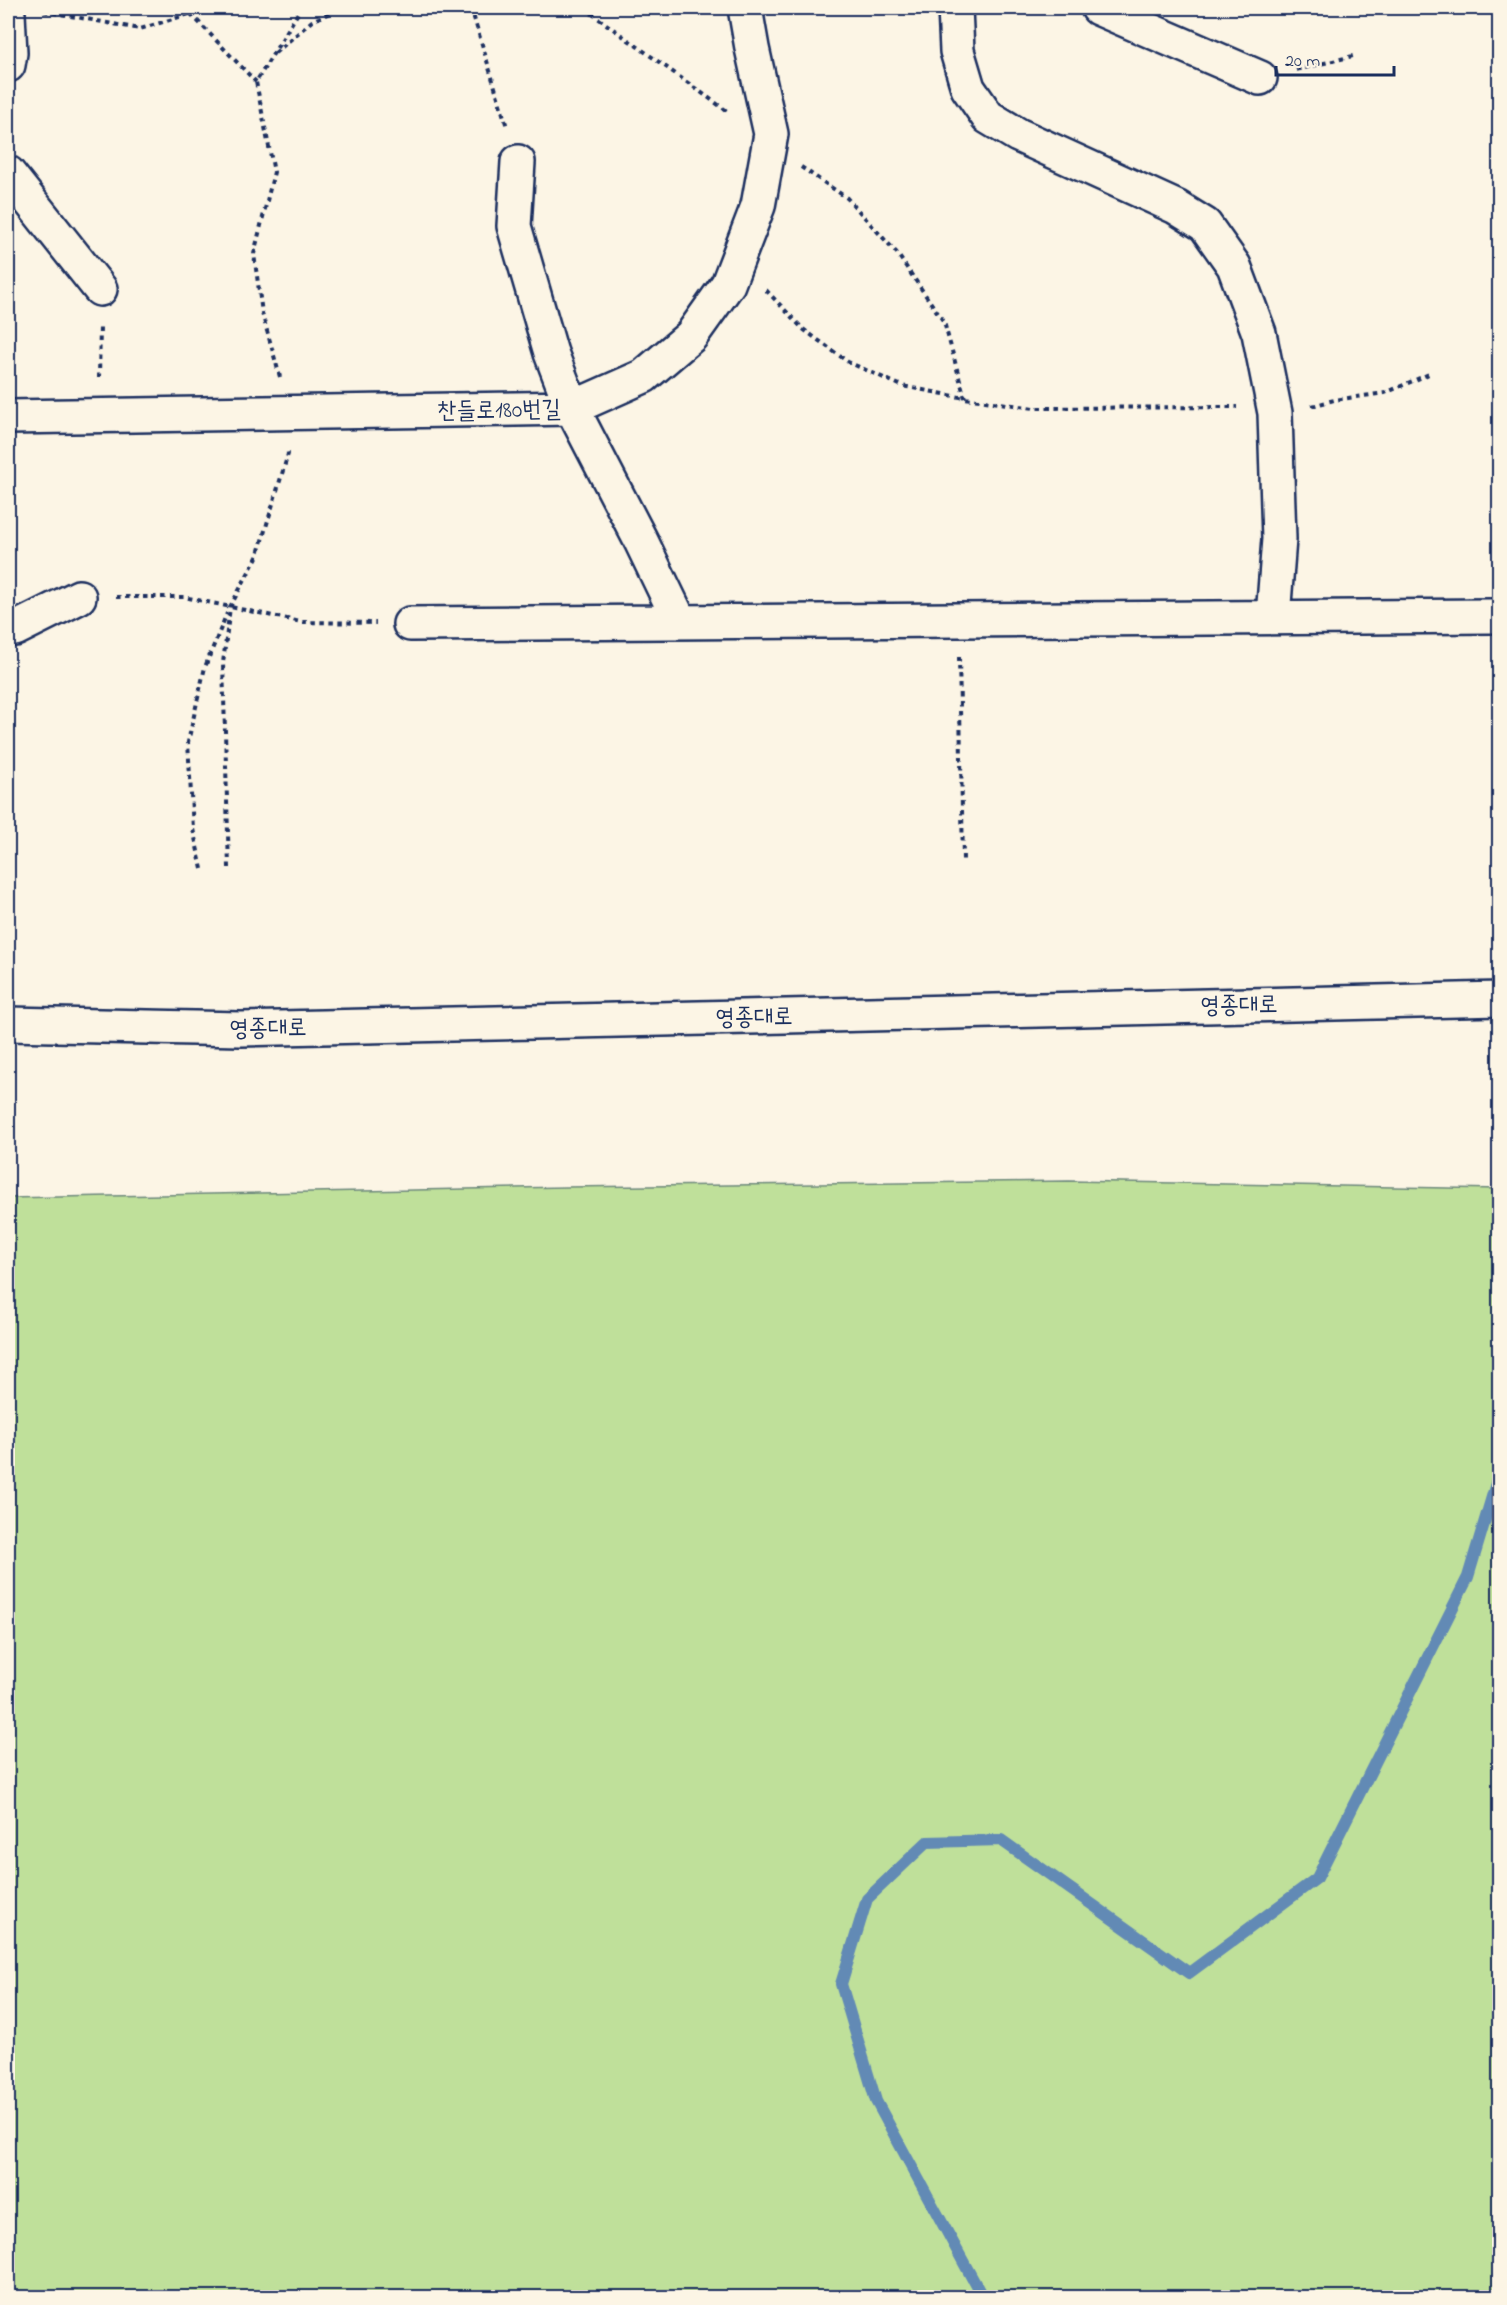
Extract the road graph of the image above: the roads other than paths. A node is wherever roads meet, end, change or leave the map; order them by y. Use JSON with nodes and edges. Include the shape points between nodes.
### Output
{"nodes":[{"id":1,"x":745,"y":8,"type":"edge"},
{"id":2,"x":955,"y":8,"type":"edge"},
{"id":3,"x":1098,"y":8,"type":"edge"},
{"id":4,"x":8,"y":14,"type":"edge"},
{"id":5,"x":8,"y":65,"type":"edge"},
{"id":6,"x":1260,"y":78,"type":"road end"},
{"id":7,"x":518,"y":162,"type":"road end"},
{"id":8,"x":8,"y":173,"type":"edge"},
{"id":9,"x":100,"y":289,"type":"road end"},
{"id":10,"x":572,"y":408,"type":"junction"},
{"id":11,"x":8,"y":417,"type":"edge"},
{"id":12,"x":79,"y":597,"type":"road end"},
{"id":13,"x":1492,"y":615,"type":"dead end"},
{"id":14,"x":1273,"y":617,"type":"junction"},
{"id":15,"x":680,"y":622,"type":"junction"},
{"id":16,"x":410,"y":624,"type":"road end"},
{"id":17,"x":8,"y":629,"type":"edge"},
{"id":18,"x":1500,"y":999,"type":"edge"},
{"id":19,"x":8,"y":1024,"type":"edge"}],
"edges":[{"from":1,"to":10,"type":"street","name":"찬들로180번길","via":[[771,134],[758,206],[729,284],[691,336],[644,376]]},
{"from":2,"to":14,"type":"street","via":[[957,51],[968,88],[988,117],[1018,135],[1176,207],[1205,225],[1234,266],[1259,333],[1275,413],[1279,539]]},
{"from":3,"to":6,"type":"street"},
{"from":4,"to":5,"type":"street"},
{"from":7,"to":10,"type":"street","via":[[514,226],[551,353]]},
{"from":8,"to":9,"type":"street"},
{"from":10,"to":11,"type":"street","name":"찬들로180번길"},
{"from":10,"to":15,"type":"street"},
{"from":12,"to":17,"type":"street"},
{"from":13,"to":14,"type":"street"},
{"from":14,"to":15,"type":"street"},
{"from":15,"to":16,"type":"street"},
{"from":18,"to":19,"type":"street","name":"영종대로","via":[[241,1029]]}]}
